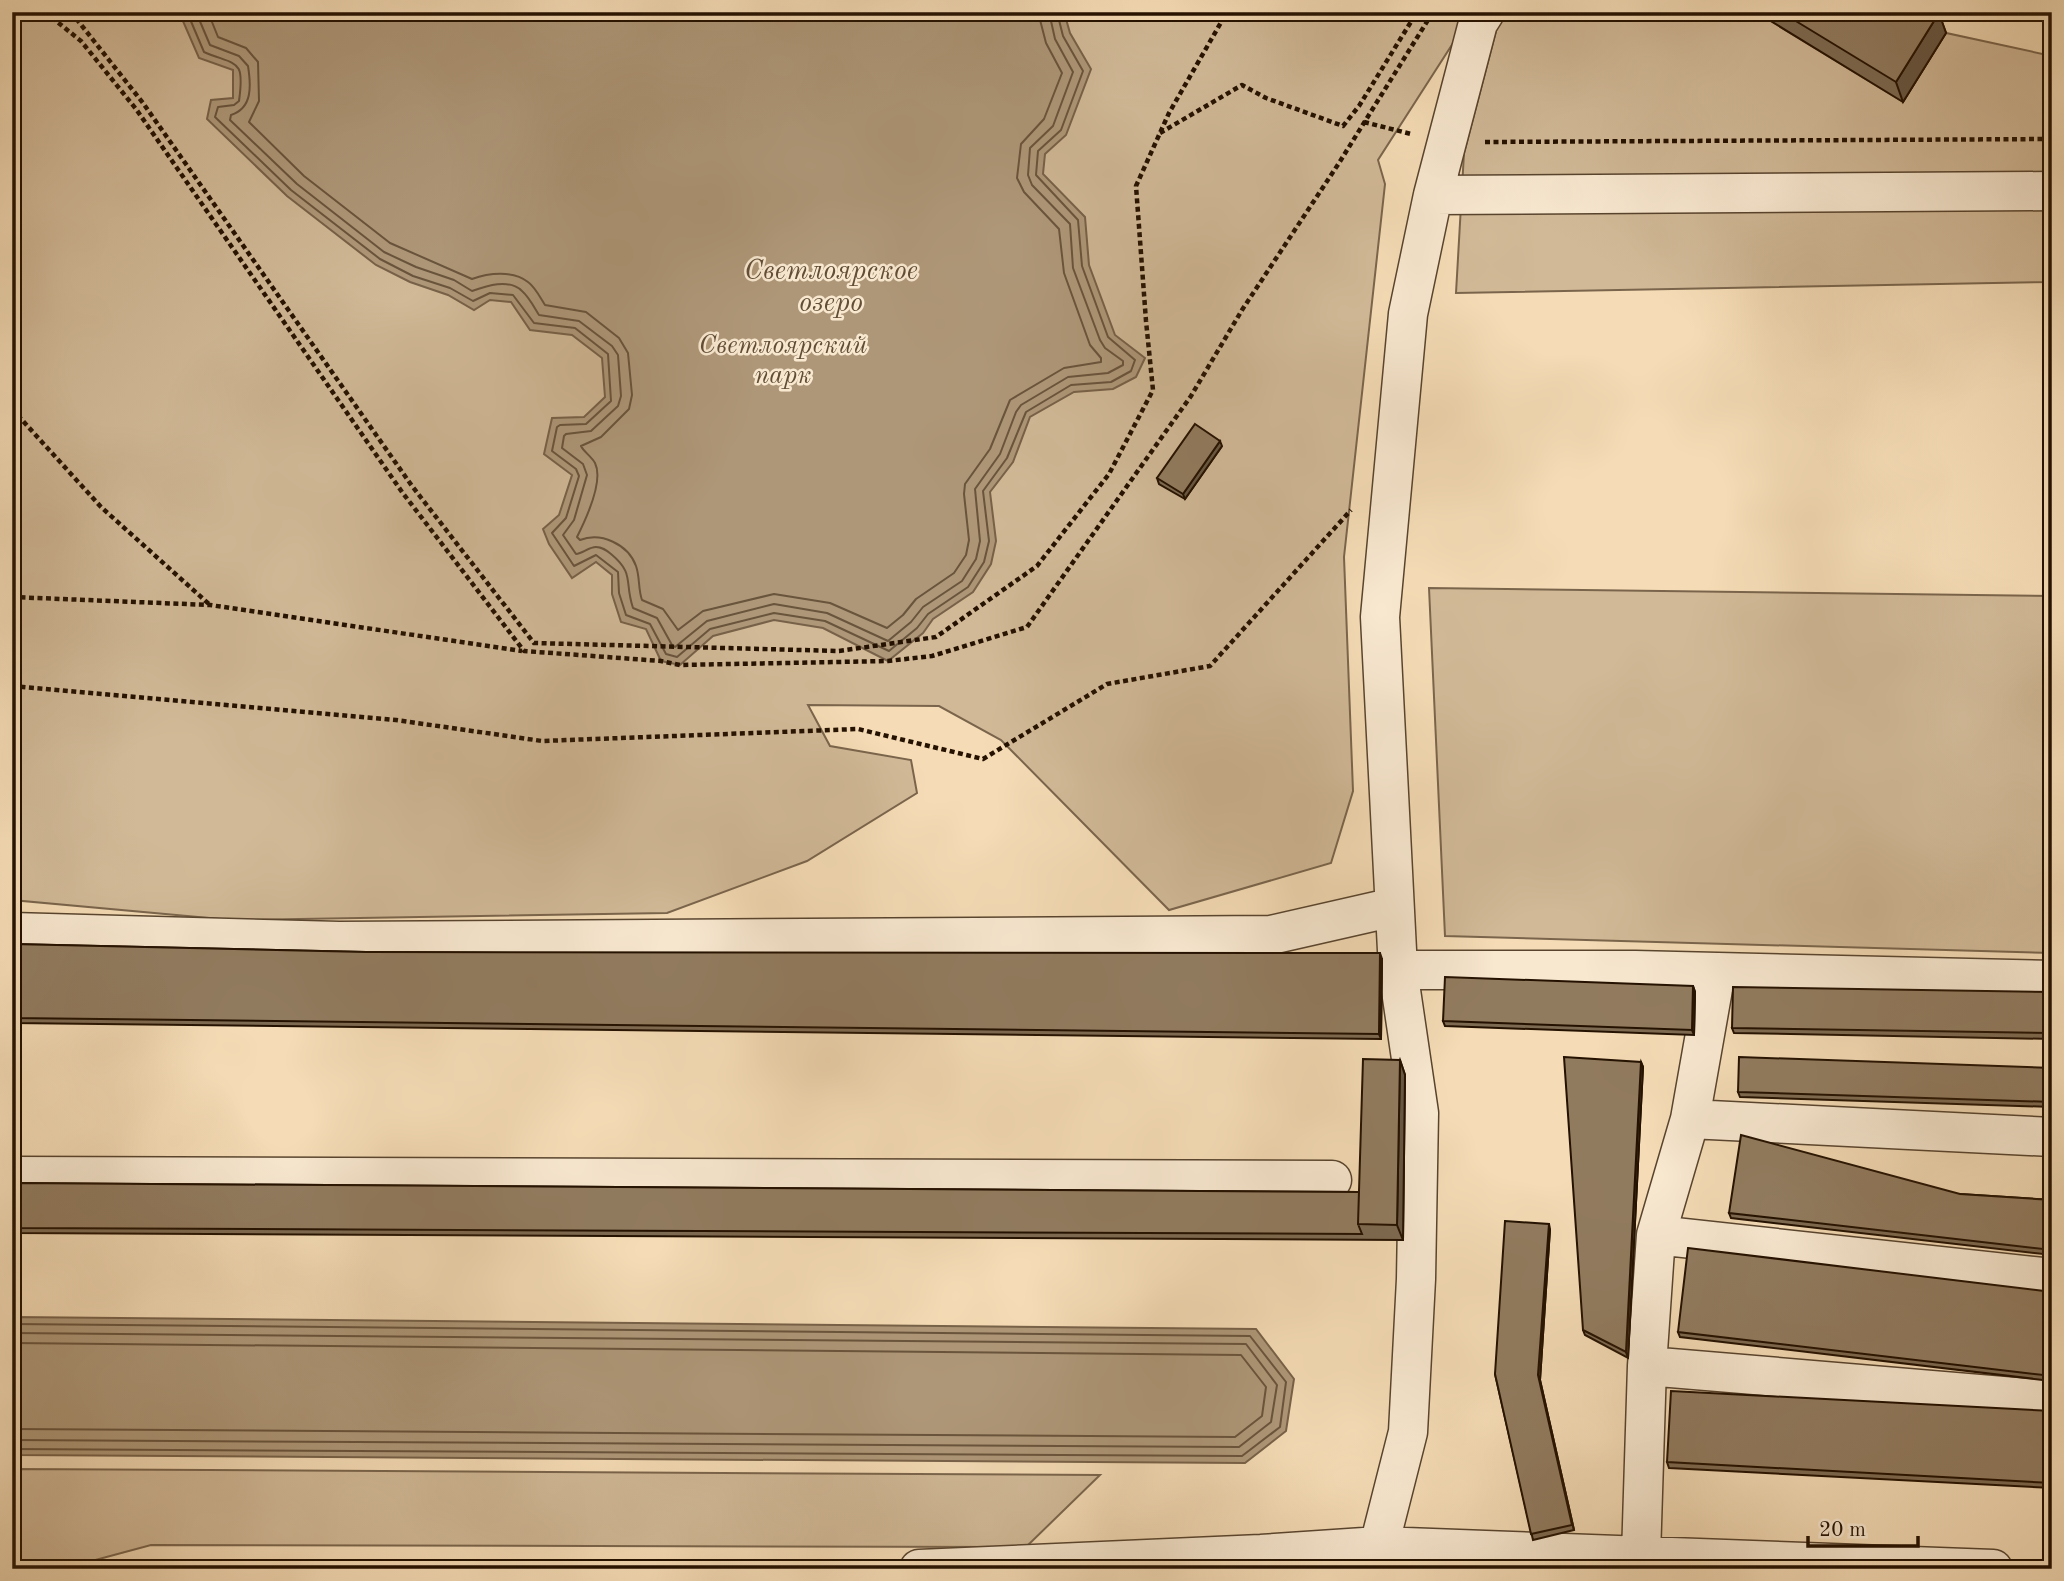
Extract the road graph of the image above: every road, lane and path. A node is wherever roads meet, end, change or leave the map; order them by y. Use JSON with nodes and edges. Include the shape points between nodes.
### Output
{"nodes":[{"id":1,"x":45,"y":12,"type":"edge"},
{"id":2,"x":71,"y":12,"type":"edge"},
{"id":3,"x":1227,"y":12,"type":"edge"},
{"id":4,"x":1417,"y":12,"type":"edge"},
{"id":5,"x":1433,"y":12,"type":"edge"},
{"id":6,"x":1485,"y":12,"type":"edge"},
{"id":7,"x":1364,"y":122,"type":"junction"},
{"id":8,"x":1159,"y":134,"type":"junction"},
{"id":9,"x":2052,"y":139,"type":"edge"},
{"id":10,"x":1447,"y":143,"type":"junction"},
{"id":11,"x":2052,"y":191,"type":"edge"},
{"id":12,"x":1433,"y":195,"type":"junction"},
{"id":13,"x":12,"y":409,"type":"edge"},
{"id":14,"x":1395,"y":462,"type":"junction"},
{"id":15,"x":12,"y":597,"type":"edge"},
{"id":16,"x":210,"y":605,"type":"junction"},
{"id":17,"x":524,"y":651,"type":"junction"},
{"id":18,"x":12,"y":685,"type":"edge"},
{"id":19,"x":1394,"y":907,"type":"junction"},
{"id":20,"x":12,"y":932,"type":"edge"},
{"id":21,"x":1398,"y":970,"type":"junction"},
{"id":22,"x":1716,"y":972,"type":"junction"},
{"id":23,"x":2052,"y":980,"type":"edge"},
{"id":24,"x":1690,"y":1119,"type":"junction"},
{"id":25,"x":2052,"y":1138,"type":"edge"},
{"id":26,"x":12,"y":1176,"type":"edge"},
{"id":27,"x":1332,"y":1180,"type":"dead end"},
{"id":28,"x":1656,"y":1235,"type":"junction"},
{"id":29,"x":2052,"y":1278,"type":"edge"},
{"id":30,"x":1647,"y":1366,"type":"junction"},
{"id":31,"x":2052,"y":1400,"type":"edge"},
{"id":32,"x":1379,"y":1546,"type":"junction"},
{"id":33,"x":1641,"y":1556,"type":"junction"},
{"id":34,"x":1703,"y":1564,"type":"edge"},
{"id":35,"x":1088,"y":1565,"type":"edge"},
{"id":36,"x":919,"y":1569,"type":"edge"},
{"id":37,"x":1993,"y":1569,"type":"edge"}],
"edges":[{"from":1,"to":17,"type":"path","via":[[81,41],[136,109],[402,492]]},
{"from":2,"to":8,"type":"path","via":[[144,103],[412,486],[534,643],[839,651],[936,637],[1037,565],[1109,474],[1153,390],[1136,186]]},
{"from":3,"to":8,"type":"path"},
{"from":4,"to":8,"type":"path","via":[[1343,126],[1242,85]]},
{"from":5,"to":7,"type":"path"},
{"from":6,"to":10,"type":"street","via":[[1478,23]]},
{"from":7,"to":10,"type":"path"},
{"from":7,"to":17,"type":"path","via":[[1191,396],[1027,627],[932,656],[888,661],[680,665]]},
{"from":9,"to":10,"type":"path"},
{"from":10,"to":12,"type":"street"},
{"from":11,"to":12,"type":"street"},
{"from":12,"to":14,"type":"street","via":[[1409,314]]},
{"from":13,"to":16,"type":"path","via":[[101,507]]},
{"from":14,"to":18,"type":"path","via":[[1210,666],[1107,684],[983,759],[858,729],[542,741],[397,720]]},
{"from":14,"to":19,"type":"street","via":[[1380,617]]},
{"from":15,"to":16,"type":"path"},
{"from":16,"to":17,"type":"path"},
{"from":19,"to":20,"type":"street","via":[[1271,935],[339,941]]},
{"from":19,"to":21,"type":"street"},
{"from":21,"to":22,"type":"street"},
{"from":21,"to":32,"type":"street","via":[[1419,1113],[1416,1279],[1408,1432]]},
{"from":22,"to":23,"type":"street"},
{"from":22,"to":24,"type":"street"},
{"from":24,"to":25,"type":"street"},
{"from":24,"to":28,"type":"street"},
{"from":26,"to":27,"type":"street"},
{"from":28,"to":29,"type":"street"},
{"from":28,"to":30,"type":"street"},
{"from":30,"to":31,"type":"street"},
{"from":30,"to":33,"type":"street"},
{"from":32,"to":33,"type":"street"},
{"from":32,"to":35,"type":"street"},
{"from":33,"to":34,"type":"street"},
{"from":34,"to":37,"type":"street"},
{"from":35,"to":36,"type":"street"}]}
